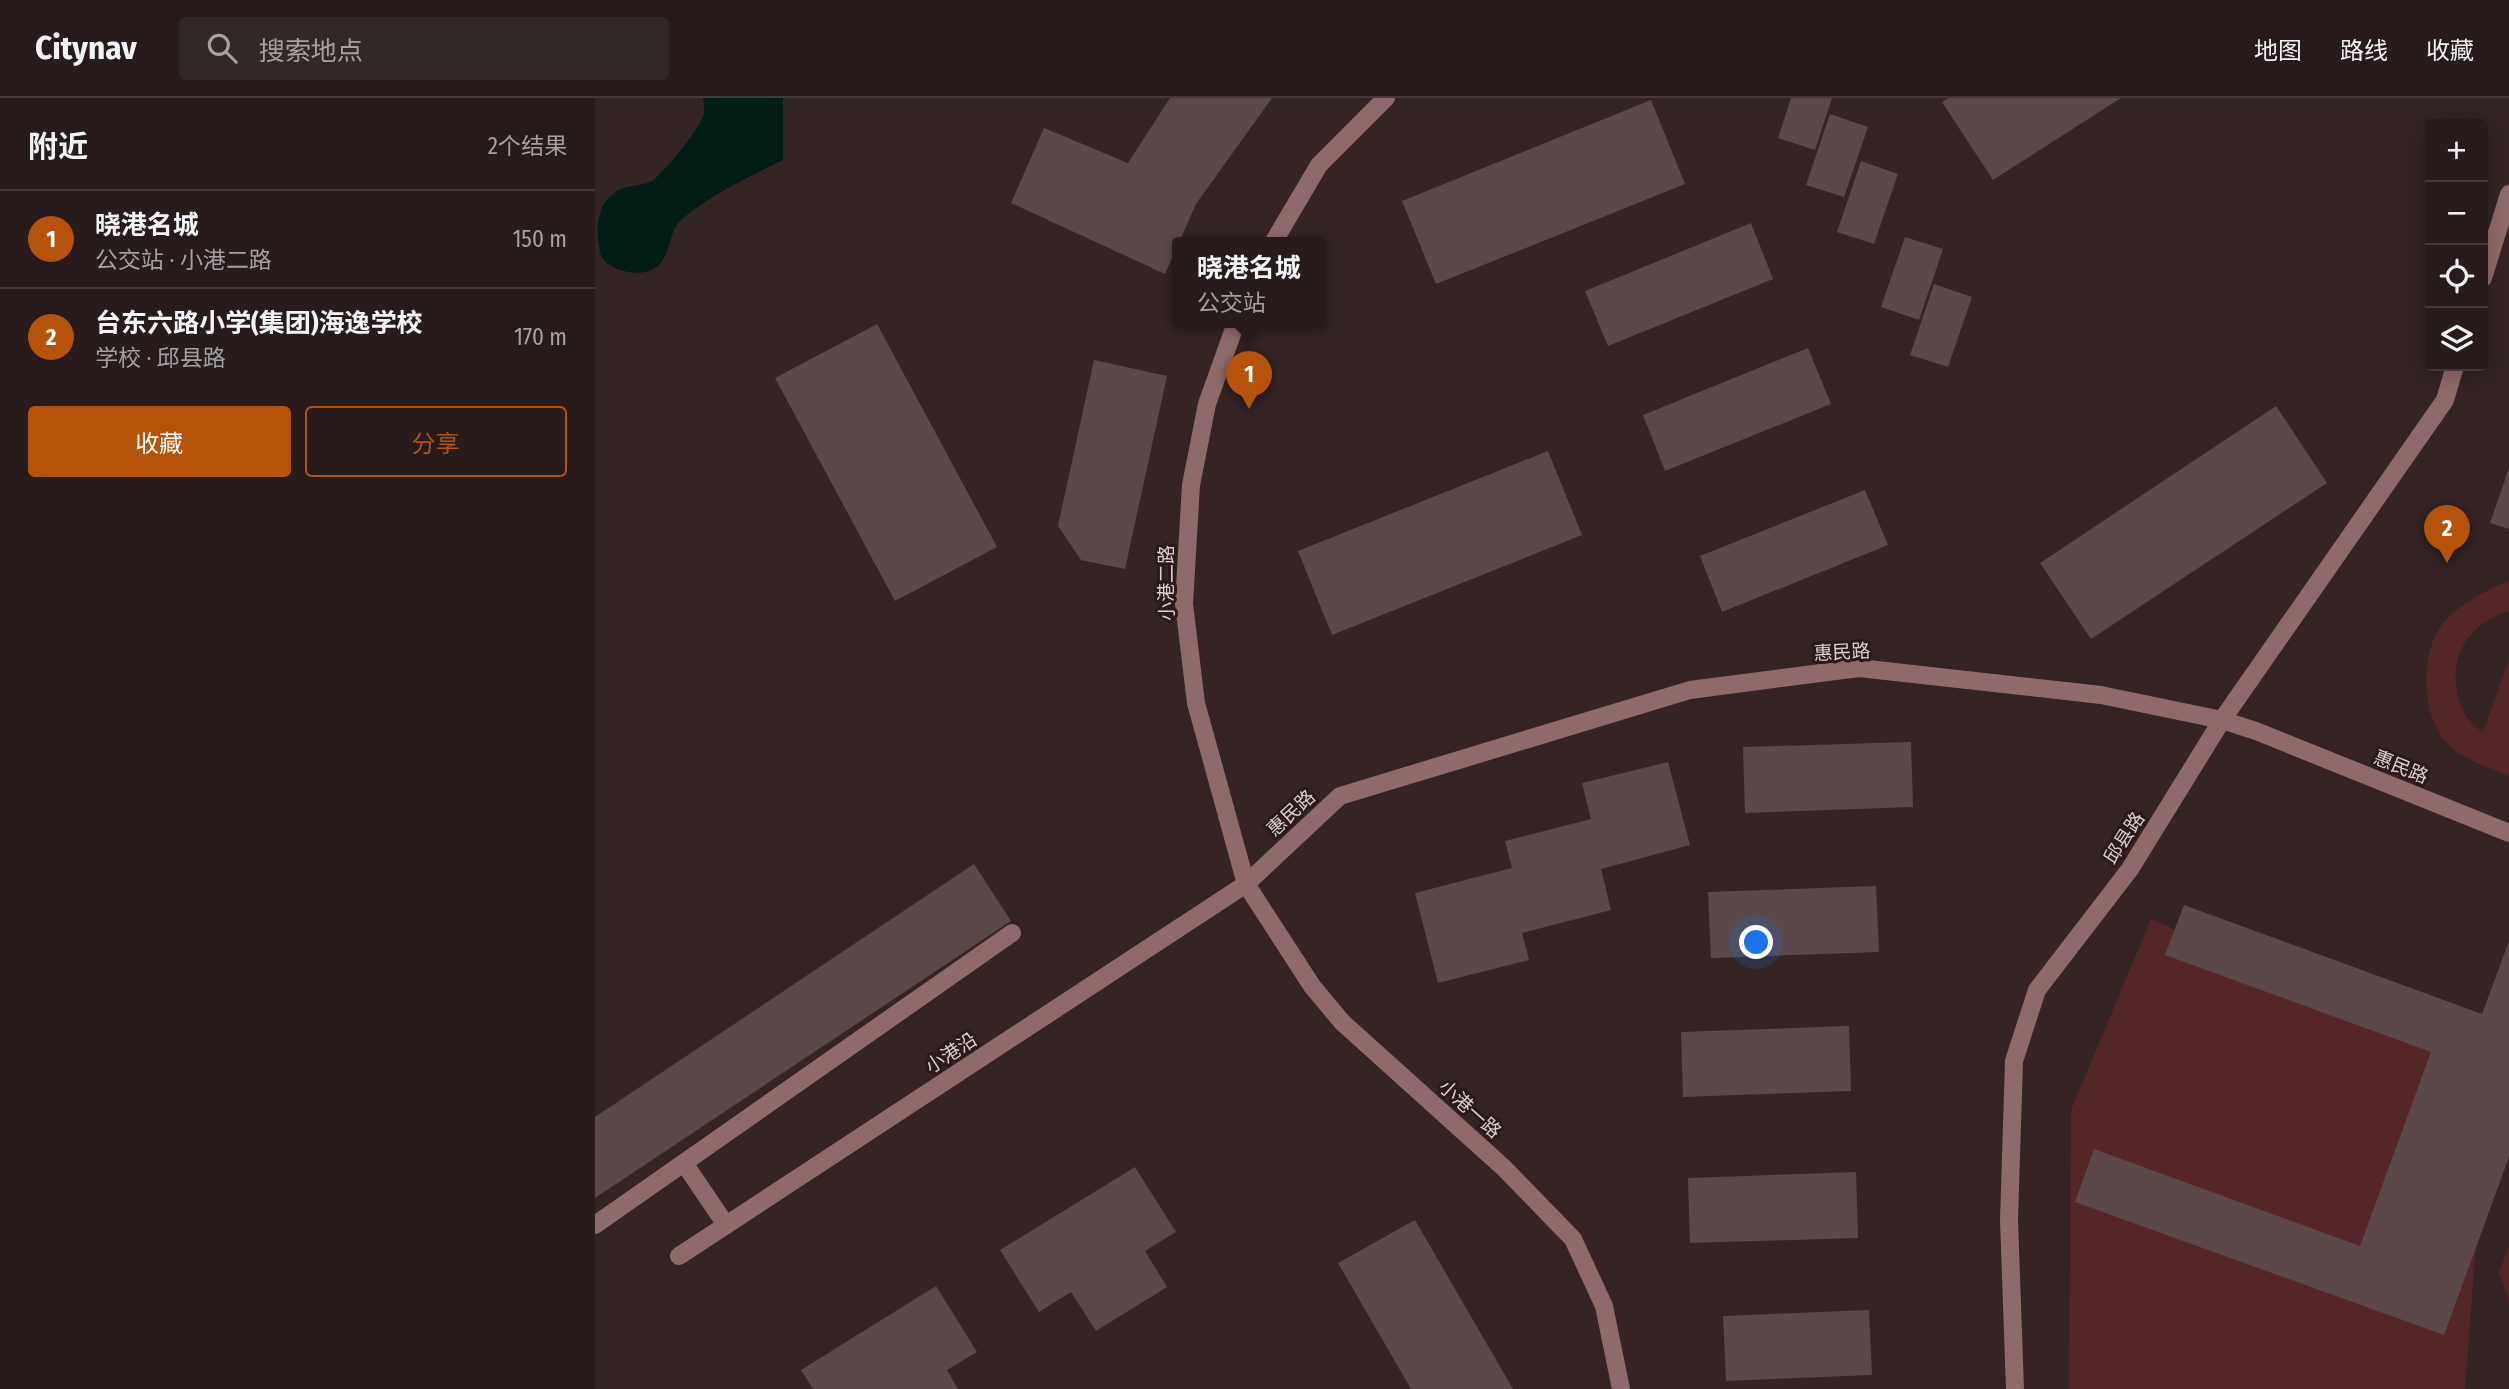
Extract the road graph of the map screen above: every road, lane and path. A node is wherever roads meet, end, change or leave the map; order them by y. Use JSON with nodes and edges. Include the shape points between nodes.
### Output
{"nodes":[{"id":1,"x":1386,"y":98,"type":"edge"},
{"id":2,"x":2509,"y":194,"type":"edge"},
{"id":3,"x":1277,"y":237,"type":"edge"},
{"id":4,"x":2488,"y":262,"type":"edge"},
{"id":5,"x":1233,"y":328,"type":"edge"},
{"id":6,"x":2454,"y":371,"type":"edge"},
{"id":7,"x":2222,"y":720,"type":"junction"},
{"id":8,"x":2509,"y":833,"type":"edge"},
{"id":9,"x":1246,"y":884,"type":"junction"},
{"id":10,"x":1012,"y":933,"type":"dead end"},
{"id":11,"x":684,"y":1163,"type":"junction"},
{"id":12,"x":595,"y":1225,"type":"edge"},
{"id":13,"x":726,"y":1225,"type":"junction"},
{"id":14,"x":679,"y":1256,"type":"dead end"},
{"id":15,"x":1621,"y":1389,"type":"edge"},
{"id":16,"x":2015,"y":1389,"type":"edge"}],
"edges":[{"from":1,"to":3,"type":"street","via":[[1319,165]]},
{"from":2,"to":4,"type":"street"},
{"from":5,"to":9,"type":"street","name":"小港二路","via":[[1207,404],[1191,485],[1184,604],[1196,703]]},
{"from":6,"to":7,"type":"street","name":"邱县路","via":[[2445,400]]},
{"from":7,"to":8,"type":"street","name":"惠民路"},
{"from":7,"to":9,"type":"street","name":"惠民路","via":[[2101,695],[1859,668],[1690,690],[1340,796]]},
{"from":7,"to":16,"type":"street","name":"邱县路","via":[[2130,869],[2037,990],[2014,1061],[2009,1220]]},
{"from":9,"to":13,"type":"street","name":"小港沿"},
{"from":9,"to":15,"type":"street","name":"小港一路","via":[[1312,986],[1342,1022],[1504,1168],[1573,1239],[1604,1306]]},
{"from":10,"to":11,"type":"street"},
{"from":11,"to":12,"type":"street"},
{"from":11,"to":13,"type":"street"},
{"from":13,"to":14,"type":"street","name":"小港沿"}]}
